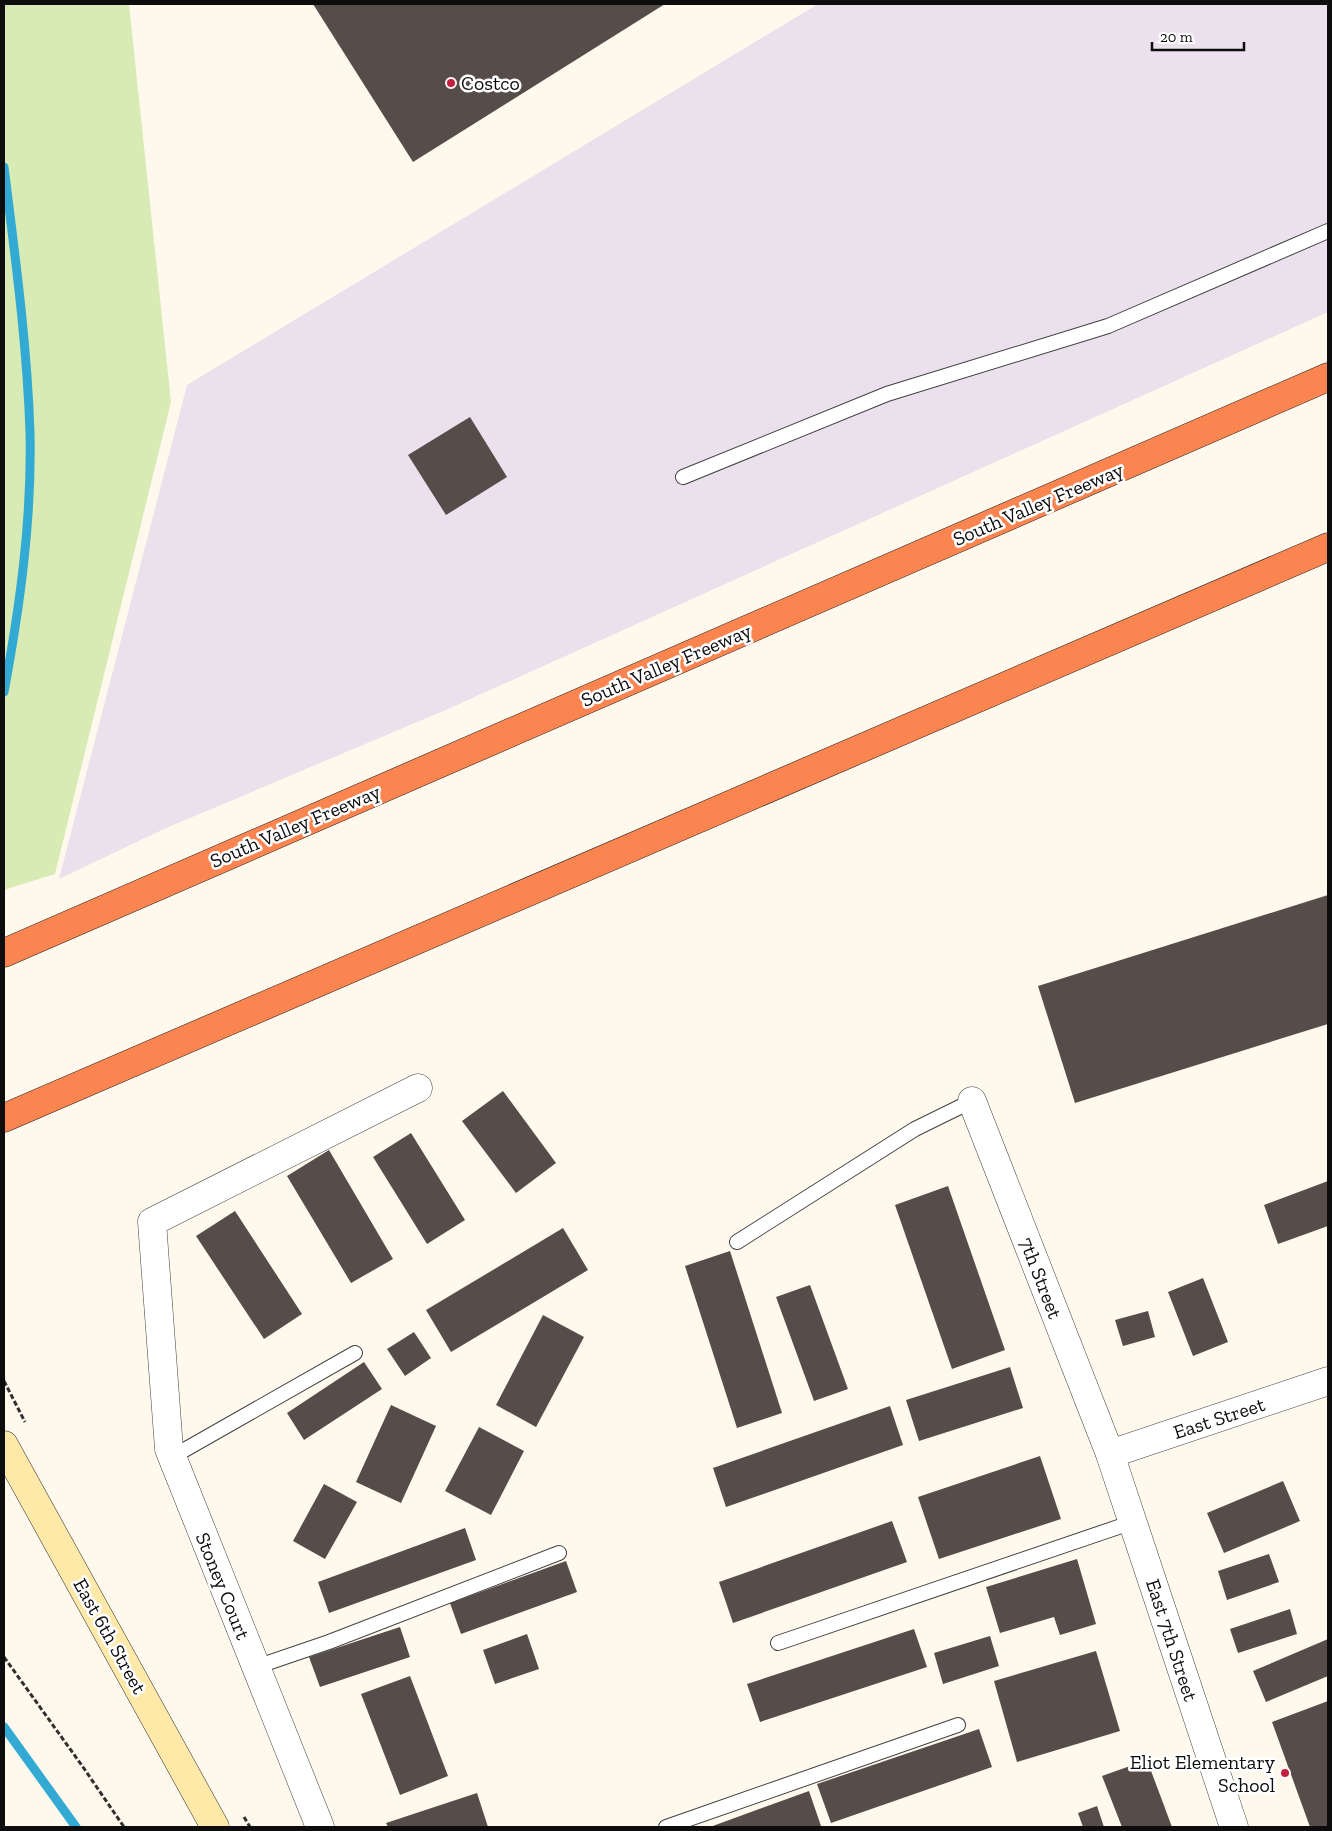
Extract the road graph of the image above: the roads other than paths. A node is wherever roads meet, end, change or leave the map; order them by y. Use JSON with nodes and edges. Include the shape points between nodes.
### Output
{"nodes":[{"id":1,"x":1328,"y":231,"type":"edge"},
{"id":2,"x":1328,"y":361,"type":"edge"},
{"id":3,"x":1328,"y":377,"type":"edge"},
{"id":4,"x":682,"y":478,"type":"dead end"},
{"id":5,"x":1004,"y":518,"type":"junction"},
{"id":6,"x":1328,"y":547,"type":"edge"},
{"id":7,"x":6,"y":952,"type":"edge"},
{"id":8,"x":418,"y":1088,"type":"dead end"},
{"id":9,"x":972,"y":1101,"type":"joint"},
{"id":10,"x":4,"y":1118,"type":"edge"},
{"id":11,"x":737,"y":1242,"type":"dead end"},
{"id":12,"x":355,"y":1354,"type":"dead end"},
{"id":13,"x":1328,"y":1381,"type":"edge"},
{"id":14,"x":4,"y":1445,"type":"edge"},
{"id":15,"x":1110,"y":1454,"type":"junction"},
{"id":16,"x":172,"y":1458,"type":"junction"},
{"id":17,"x":1133,"y":1522,"type":"junction"},
{"id":18,"x":558,"y":1553,"type":"dead end"},
{"id":19,"x":778,"y":1643,"type":"dead end"},
{"id":20,"x":256,"y":1668,"type":"junction"},
{"id":21,"x":958,"y":1725,"type":"dead end"},
{"id":22,"x":215,"y":1827,"type":"edge"},
{"id":23,"x":320,"y":1827,"type":"edge"},
{"id":24,"x":666,"y":1827,"type":"edge"},
{"id":25,"x":1234,"y":1827,"type":"edge"}],
"edges":[{"from":1,"to":4,"type":"lane","via":[[1108,326],[887,394]]},
{"from":2,"to":5,"type":"highway"},
{"from":3,"to":5,"type":"highway","name":"South Valley Freeway"},
{"from":5,"to":7,"type":"highway","name":"South Valley Freeway"},
{"from":6,"to":10,"type":"highway"},
{"from":8,"to":16,"type":"street","name":"Stoney Court","via":[[152,1222],[168,1449]]},
{"from":9,"to":11,"type":"lane","via":[[915,1129]]},
{"from":9,"to":15,"type":"street","name":"7th Street"},
{"from":12,"to":16,"type":"lane"},
{"from":13,"to":15,"type":"street","name":"East Street"},
{"from":14,"to":22,"type":"street","name":"East 6th Street"},
{"from":15,"to":17,"type":"street","name":"East 7th Street"},
{"from":16,"to":20,"type":"street","name":"Stoney Court"},
{"from":17,"to":19,"type":"lane"},
{"from":17,"to":25,"type":"street","name":"East 7th Street"},
{"from":18,"to":20,"type":"lane"},
{"from":20,"to":23,"type":"street","name":"Stoney Court"},
{"from":21,"to":24,"type":"lane"}]}
